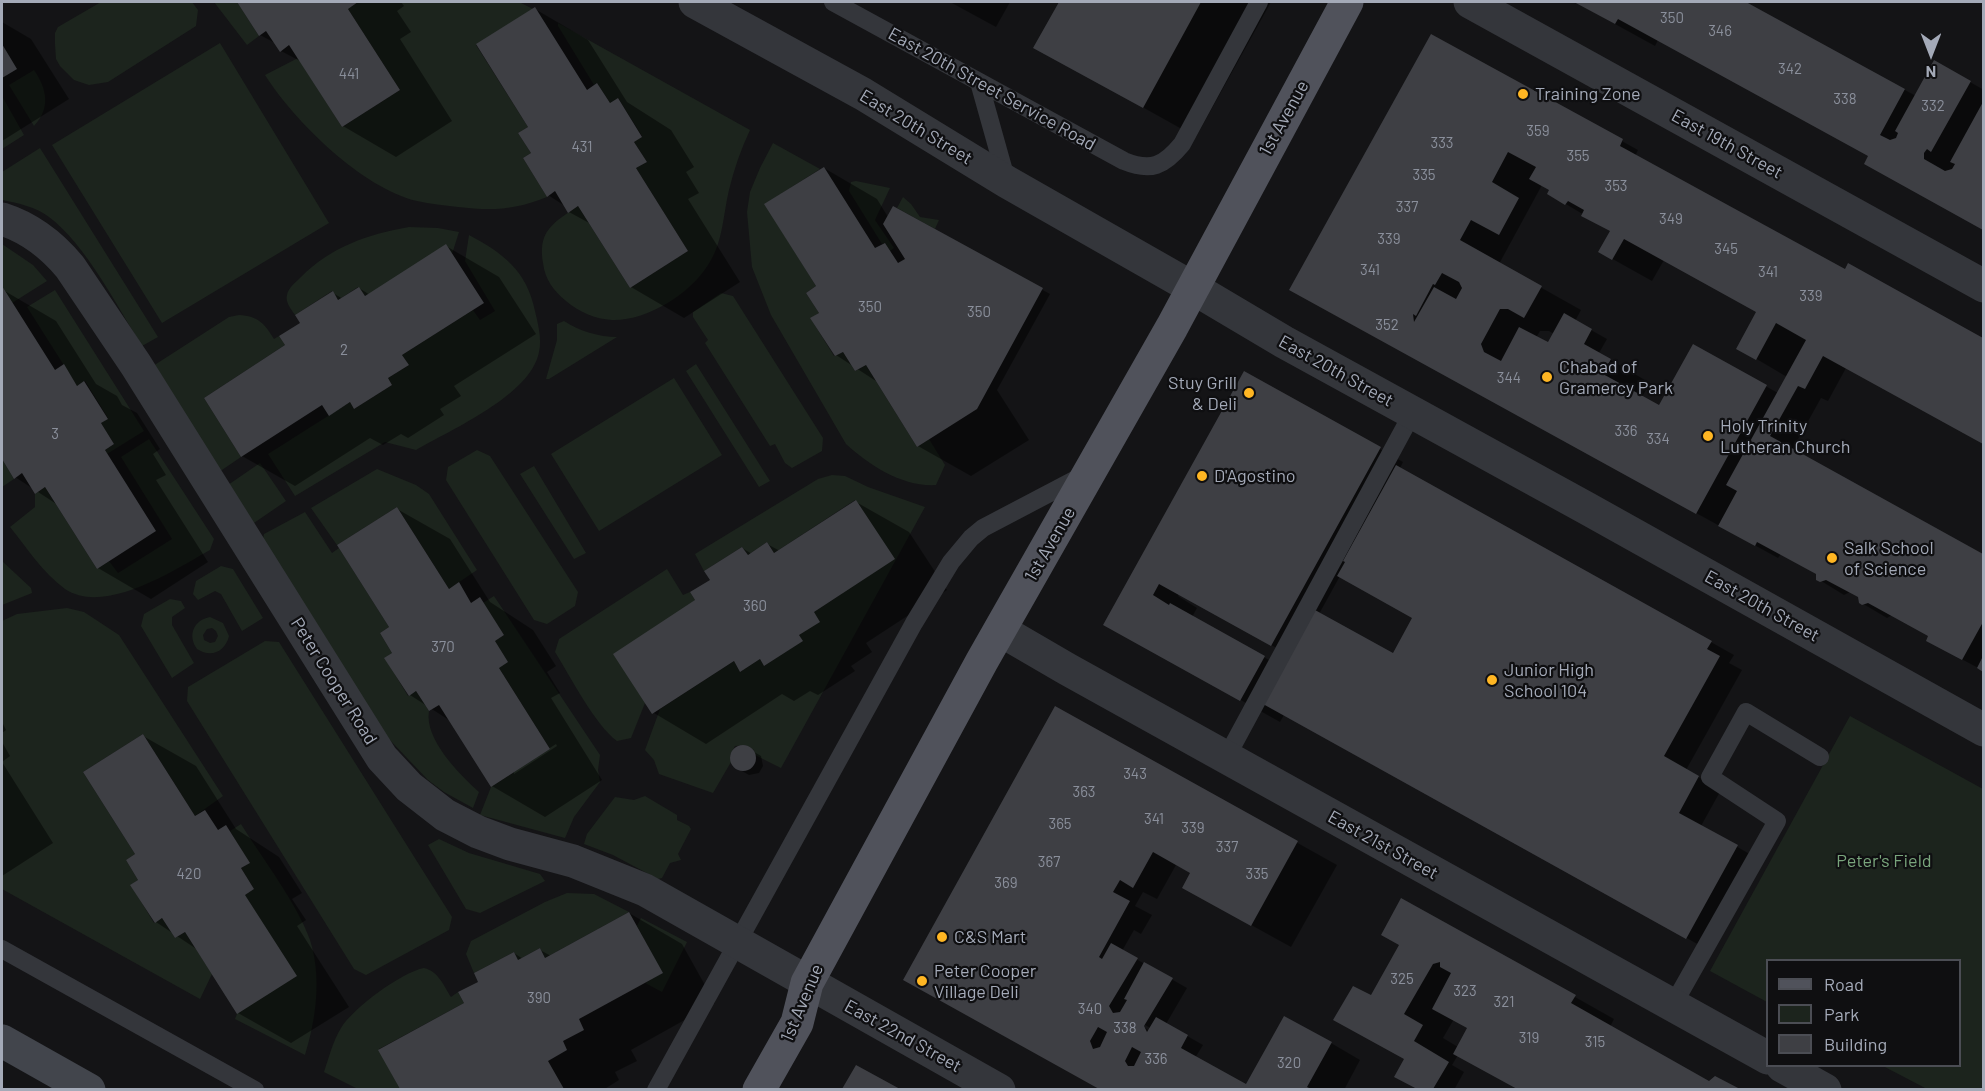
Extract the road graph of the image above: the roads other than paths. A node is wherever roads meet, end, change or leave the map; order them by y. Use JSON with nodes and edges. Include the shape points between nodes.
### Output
{"nodes":[{"id":1,"x":695,"y":2,"type":"edge"},
{"id":2,"x":833,"y":2,"type":"edge"},
{"id":3,"x":1259,"y":2,"type":"edge"},
{"id":4,"x":1347,"y":2,"type":"edge"},
{"id":5,"x":1470,"y":2,"type":"edge"},
{"id":6,"x":979,"y":82,"type":"junction"},
{"id":7,"x":1007,"y":182,"type":"junction"},
{"id":8,"x":2,"y":219,"type":"edge"},
{"id":9,"x":1983,"y":286,"type":"edge"},
{"id":10,"x":1193,"y":288,"type":"junction"},
{"id":11,"x":1413,"y":412,"type":"junction"},
{"id":12,"x":1091,"y":472,"type":"junction"},
{"id":13,"x":1000,"y":630,"type":"junction"},
{"id":14,"x":1983,"y":730,"type":"edge"},
{"id":15,"x":1820,"y":757,"type":"dead end"},
{"id":16,"x":1226,"y":758,"type":"junction"},
{"id":17,"x":737,"y":944,"type":"junction"},
{"id":18,"x":2,"y":949,"type":"edge"},
{"id":19,"x":807,"y":983,"type":"junction"},
{"id":20,"x":1672,"y":1005,"type":"junction"},
{"id":21,"x":2,"y":1041,"type":"edge"},
{"id":22,"x":1766,"y":1057,"type":"edge"},
{"id":23,"x":1786,"y":1067,"type":"edge"},
{"id":24,"x":89,"y":1089,"type":"edge"},
{"id":25,"x":255,"y":1089,"type":"edge"},
{"id":26,"x":656,"y":1089,"type":"edge"},
{"id":27,"x":759,"y":1089,"type":"edge"},
{"id":28,"x":999,"y":1089,"type":"edge"},
{"id":29,"x":1825,"y":1089,"type":"edge"}],
"edges":[{"from":1,"to":7,"type":"street","name":"East 20th Street","via":[[863,94]]},
{"from":2,"to":6,"type":"lane","name":"East 20th Street Service Road"},
{"from":3,"to":6,"type":"lane","name":"East 20th Street Service Road","via":[[1182,144],[1163,164],[1143,166],[1124,161]]},
{"from":4,"to":10,"type":"main road","name":"1st Avenue"},
{"from":5,"to":9,"type":"street","name":"East 19th Street"},
{"from":6,"to":7,"type":"lane"},
{"from":7,"to":10,"type":"street","name":"East 20th Street"},
{"from":8,"to":17,"type":"street","name":"Peter Cooper Road","via":[[45,241],[70,267],[136,365],[382,758],[409,787],[445,815],[478,832],[620,879]]},
{"from":10,"to":11,"type":"street","name":"East 20th Street"},
{"from":10,"to":12,"type":"main road","name":"1st Avenue"},
{"from":11,"to":14,"type":"street","name":"East 20th Street"},
{"from":11,"to":16,"type":"lane"},
{"from":12,"to":13,"type":"main road","name":"1st Avenue"},
{"from":12,"to":17,"type":"lane","via":[[983,528],[960,549],[914,623]]},
{"from":13,"to":16,"type":"street","name":"East 21st Street"},
{"from":13,"to":19,"type":"main road","name":"1st Avenue"},
{"from":15,"to":20,"type":"lane","via":[[1746,712],[1710,777],[1777,821]]},
{"from":16,"to":20,"type":"street","name":"East 21st Street"},
{"from":17,"to":19,"type":"street","name":"Peter Cooper Road"},
{"from":17,"to":26,"type":"lane"},
{"from":18,"to":25,"type":"lane"},
{"from":19,"to":27,"type":"main road","name":"1st Avenue","via":[[797,1023]]},
{"from":19,"to":28,"type":"street","name":"East 22nd Street"},
{"from":20,"to":22,"type":"street","name":"East 21st Street"},
{"from":21,"to":24,"type":"main road"},
{"from":23,"to":29,"type":"street"}]}
